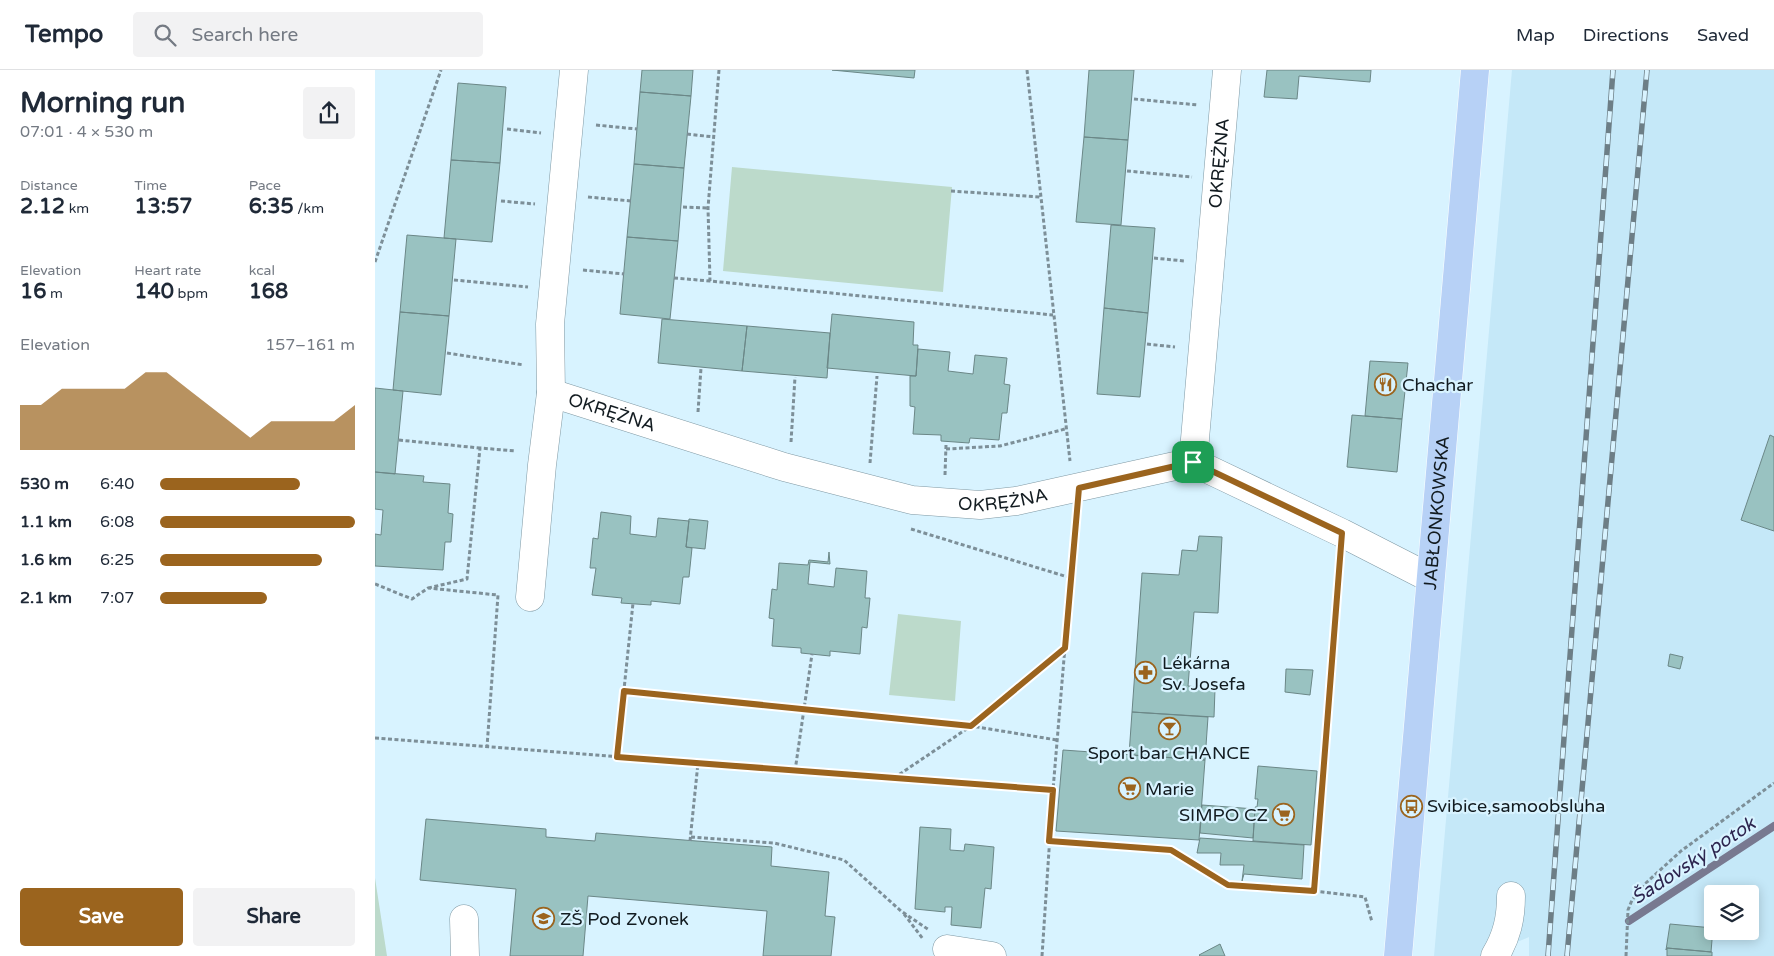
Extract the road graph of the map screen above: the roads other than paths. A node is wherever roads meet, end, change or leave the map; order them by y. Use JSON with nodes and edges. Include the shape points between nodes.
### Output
{"nodes":[{"id":1,"x":574,"y":70,"type":"edge"},
{"id":2,"x":1227,"y":70,"type":"edge"},
{"id":3,"x":1475,"y":70,"type":"edge"},
{"id":4,"x":551,"y":394,"type":"junction"},
{"id":5,"x":1193,"y":462,"type":"junction"},
{"id":6,"x":1429,"y":578,"type":"junction"},
{"id":7,"x":530,"y":597,"type":"dead end"},
{"id":8,"x":1511,"y":896,"type":"dead end"},
{"id":9,"x":464,"y":919,"type":"dead end"},
{"id":10,"x":935,"y":945,"type":"road end"},
{"id":11,"x":1398,"y":950,"type":"edge"},
{"id":12,"x":465,"y":956,"type":"edge"},
{"id":13,"x":992,"y":956,"type":"edge"},
{"id":14,"x":1495,"y":956,"type":"edge"}],
"edges":[{"from":1,"to":4,"type":"street","name":"OKRĘŻNA","via":[[550,324]]},
{"from":2,"to":5,"type":"street","name":"OKRĘŻNA"},
{"from":3,"to":6,"type":"main road","name":"JABŁONKOWSKA"},
{"from":4,"to":5,"type":"street","name":"OKRĘŻNA","via":[[784,467],[912,500],[980,505],[1016,502]]},
{"from":4,"to":7,"type":"street","name":"OKRĘŻNA"},
{"from":5,"to":6,"type":"street"},
{"from":6,"to":11,"type":"main road","name":"JABŁONKOWSKA"},
{"from":8,"to":14,"type":"street","via":[[1511,918]]},
{"from":9,"to":12,"type":"street"},
{"from":10,"to":13,"type":"street"}]}
